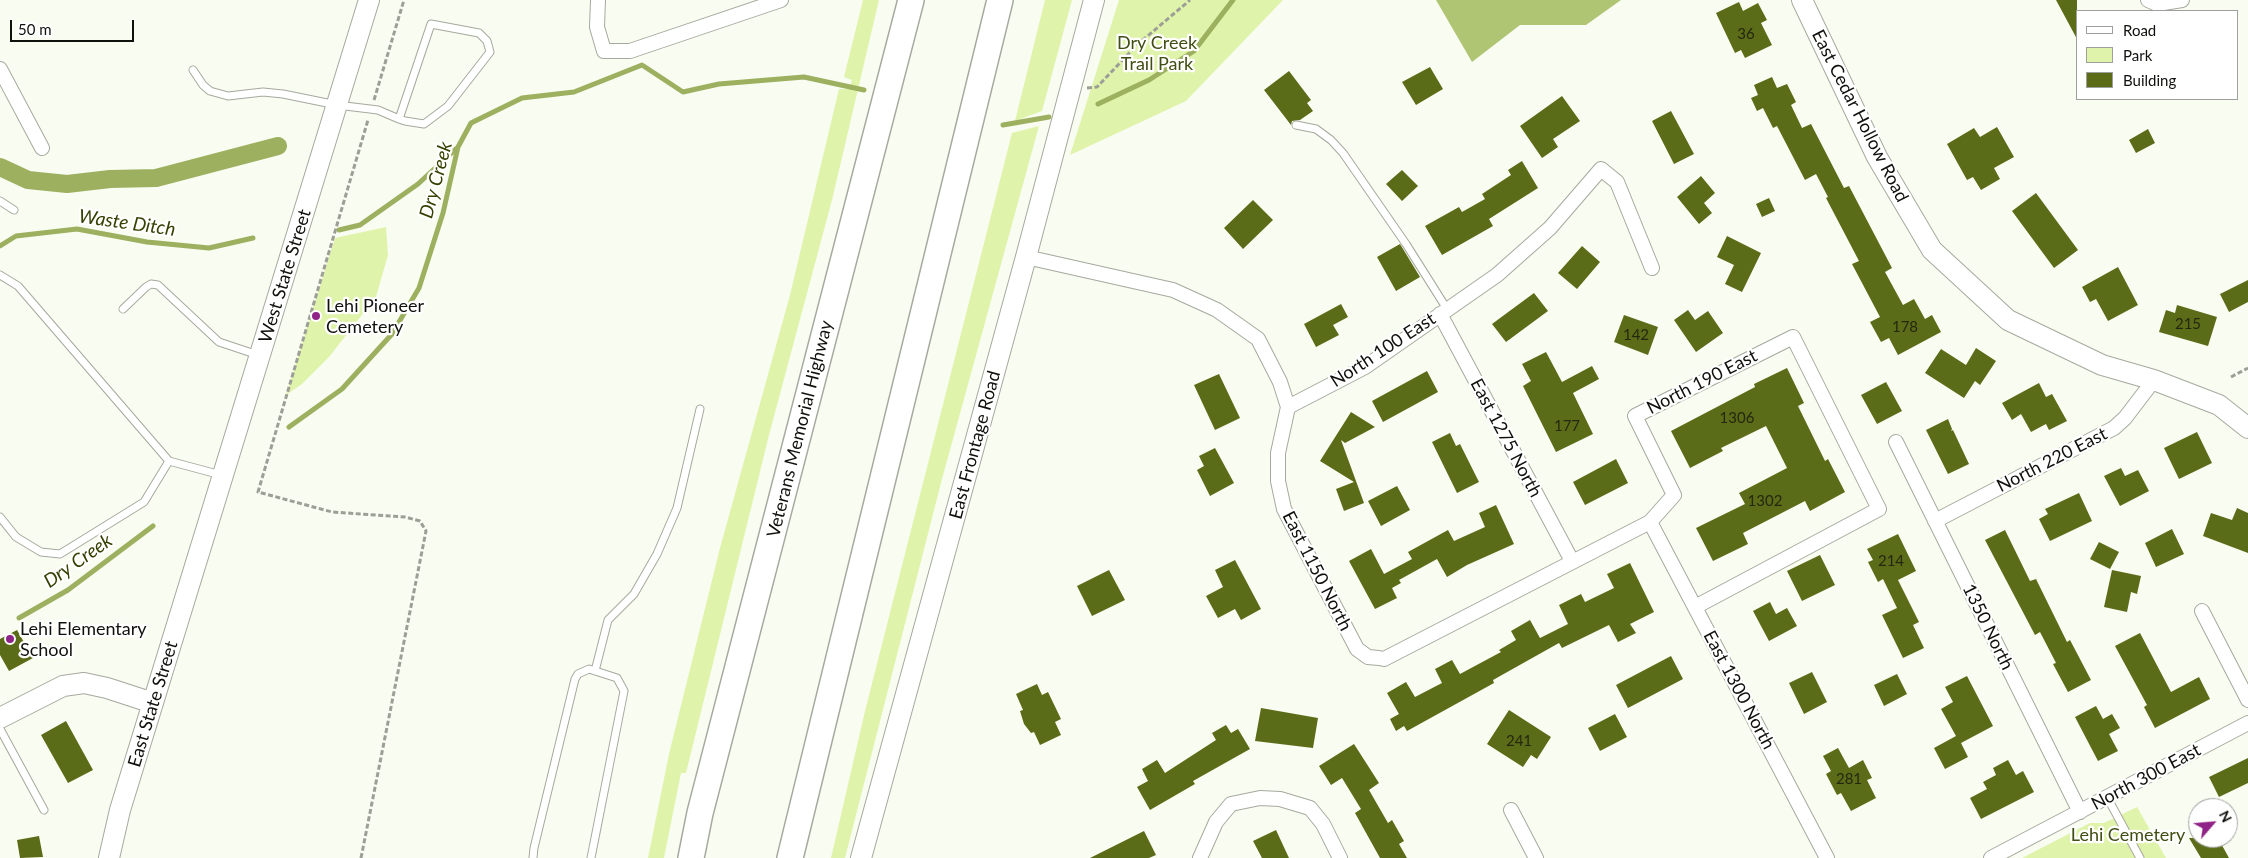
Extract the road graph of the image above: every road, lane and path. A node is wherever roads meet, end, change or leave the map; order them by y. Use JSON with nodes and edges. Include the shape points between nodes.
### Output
{"nodes":[{"id":1,"x":369,"y":0,"type":"edge"},
{"id":2,"x":404,"y":0,"type":"edge"},
{"id":3,"x":598,"y":0,"type":"edge"},
{"id":4,"x":781,"y":0,"type":"edge"},
{"id":5,"x":911,"y":0,"type":"edge"},
{"id":6,"x":1000,"y":0,"type":"edge"},
{"id":7,"x":1094,"y":0,"type":"edge"},
{"id":8,"x":1190,"y":0,"type":"edge"},
{"id":9,"x":1802,"y":0,"type":"edge"},
{"id":10,"x":2182,"y":0,"type":"edge"},
{"id":11,"x":2153,"y":2,"type":"edge"},
{"id":12,"x":0,"y":69,"type":"edge"},
{"id":13,"x":193,"y":70,"type":"dead end"},
{"id":14,"x":1084,"y":89,"type":"dead end"},
{"id":15,"x":337,"y":105,"type":"junction"},
{"id":16,"x":372,"y":109,"type":"junction"},
{"id":17,"x":399,"y":119,"type":"junction"},
{"id":18,"x":1296,"y":125,"type":"dead end"},
{"id":19,"x":42,"y":148,"type":"dead end"},
{"id":20,"x":0,"y":201,"type":"edge"},
{"id":21,"x":14,"y":210,"type":"dead end"},
{"id":22,"x":1026,"y":257,"type":"junction"},
{"id":23,"x":1652,"y":268,"type":"dead end"},
{"id":24,"x":0,"y":275,"type":"edge"},
{"id":25,"x":123,"y":309,"type":"dead end"},
{"id":26,"x":1443,"y":312,"type":"junction"},
{"id":27,"x":261,"y":356,"type":"junction"},
{"id":28,"x":2248,"y":368,"type":"edge"},
{"id":29,"x":2231,"y":377,"type":"dead end"},
{"id":30,"x":2154,"y":380,"type":"junction"},
{"id":31,"x":1288,"y":407,"type":"junction"},
{"id":32,"x":700,"y":409,"type":"dead end"},
{"id":33,"x":2248,"y":428,"type":"edge"},
{"id":34,"x":1896,"y":442,"type":"dead end"},
{"id":35,"x":169,"y":461,"type":"junction"},
{"id":36,"x":224,"y":476,"type":"junction"},
{"id":37,"x":0,"y":517,"type":"edge"},
{"id":38,"x":1935,"y":521,"type":"junction"},
{"id":39,"x":1650,"y":522,"type":"junction"},
{"id":40,"x":200,"y":551,"type":"joint"},
{"id":41,"x":1572,"y":562,"type":"junction"},
{"id":42,"x":1695,"y":607,"type":"junction"},
{"id":43,"x":2202,"y":611,"type":"dead end"},
{"id":44,"x":1379,"y":658,"type":"joint"},
{"id":45,"x":595,"y":671,"type":"junction"},
{"id":46,"x":2248,"y":700,"type":"edge"},
{"id":47,"x":153,"y":703,"type":"junction"},
{"id":48,"x":0,"y":718,"type":"edge"},
{"id":49,"x":2248,"y":723,"type":"edge"},
{"id":50,"x":0,"y":729,"type":"edge"},
{"id":51,"x":2107,"y":797,"type":"junction"},
{"id":52,"x":44,"y":810,"type":"dead end"},
{"id":53,"x":1511,"y":810,"type":"dead end"},
{"id":54,"x":2080,"y":812,"type":"junction"},
{"id":55,"x":109,"y":858,"type":"edge"},
{"id":56,"x":361,"y":858,"type":"edge"},
{"id":57,"x":533,"y":858,"type":"edge"},
{"id":58,"x":591,"y":858,"type":"edge"},
{"id":59,"x":691,"y":858,"type":"edge"},
{"id":60,"x":790,"y":858,"type":"edge"},
{"id":61,"x":861,"y":858,"type":"edge"},
{"id":62,"x":1200,"y":858,"type":"edge"},
{"id":63,"x":1340,"y":858,"type":"edge"},
{"id":64,"x":1536,"y":858,"type":"edge"},
{"id":65,"x":1827,"y":858,"type":"edge"},
{"id":66,"x":1991,"y":858,"type":"edge"},
{"id":67,"x":2140,"y":858,"type":"edge"}],
"edges":[{"from":1,"to":15,"type":"street","name":"West State Street"},
{"from":2,"to":16,"type":"path"},
{"from":3,"to":4,"type":"street","via":[[597,27],[604,51],[630,51]]},
{"from":5,"to":59,"type":"highway","name":"Veterans Memorial Highway"},
{"from":6,"to":60,"type":"highway"},
{"from":7,"to":22,"type":"street","name":"East Frontage Road"},
{"from":8,"to":14,"type":"path","via":[[1137,45],[1097,87]]},
{"from":9,"to":30,"type":"street","name":"East Cedar Hollow Road","via":[[1877,157],[1932,250],[2008,320],[2102,365]]},
{"from":10,"to":11,"type":"street"},
{"from":12,"to":19,"type":"street"},
{"from":13,"to":15,"type":"lane","via":[[203,85],[218,94],[264,92]]},
{"from":15,"to":16,"type":"lane"},
{"from":15,"to":27,"type":"street","name":"West State Street"},
{"from":16,"to":17,"type":"lane"},
{"from":16,"to":56,"type":"path","via":[[258,492],[332,512],[405,517],[420,521],[426,531]]},
{"from":17,"to":17,"type":"lane","via":[[424,124],[448,106],[490,52],[479,33],[431,24]]},
{"from":18,"to":26,"type":"lane","via":[[1316,130],[1343,153],[1406,244]]},
{"from":20,"to":21,"type":"lane"},
{"from":22,"to":31,"type":"street","via":[[1173,290],[1217,310],[1258,339],[1280,382]]},
{"from":22,"to":61,"type":"street","name":"East Frontage Road"},
{"from":23,"to":26,"type":"street","name":"North 100 East","via":[[1617,182],[1601,169],[1550,228],[1497,274]]},
{"from":24,"to":35,"type":"lane","via":[[18,286]]},
{"from":25,"to":27,"type":"lane","via":[[146,287],[158,284],[219,342]]},
{"from":26,"to":31,"type":"street","name":"North 100 East","via":[[1365,367]]},
{"from":26,"to":41,"type":"street","name":"East 1275 North"},
{"from":27,"to":36,"type":"street","name":"West State Street"},
{"from":28,"to":29,"type":"path"},
{"from":30,"to":33,"type":"street","name":"East Cedar Hollow Road","via":[[2219,405]]},
{"from":30,"to":38,"type":"street","name":"North 220 East","via":[[2114,428]]},
{"from":31,"to":44,"type":"street","name":"East 1150 North","via":[[1278,453],[1278,481],[1284,509],[1357,649],[1368,657]]},
{"from":32,"to":45,"type":"lane","via":[[677,508],[657,554],[634,594],[608,620]]},
{"from":34,"to":38,"type":"street","name":"1350 North"},
{"from":35,"to":36,"type":"lane"},
{"from":35,"to":37,"type":"lane","via":[[144,502],[60,554],[41,552],[16,537]]},
{"from":36,"to":40,"type":"street","name":"West State Street"},
{"from":38,"to":54,"type":"street","name":"1350 North"},
{"from":39,"to":41,"type":"street","name":"North 190 East"},
{"from":39,"to":42,"type":"street","name":"East 1300 North"},
{"from":39,"to":42,"type":"street","name":"North 190 East","via":[[1674,495],[1635,416],[1793,337],[1879,509]]},
{"from":40,"to":47,"type":"street","name":"East State Street"},
{"from":41,"to":44,"type":"street","name":"North 190 East","via":[[1384,659]]},
{"from":42,"to":65,"type":"street","name":"East 1300 North"},
{"from":43,"to":46,"type":"street"},
{"from":45,"to":57,"type":"lane","via":[[584,670],[575,679]]},
{"from":45,"to":58,"type":"lane","via":[[617,678],[624,691]]},
{"from":47,"to":48,"type":"street","via":[[84,683],[63,686]]},
{"from":47,"to":55,"type":"street","name":"East State Street","via":[[120,810]]},
{"from":49,"to":51,"type":"street","name":"North 300 East"},
{"from":50,"to":52,"type":"lane"},
{"from":51,"to":54,"type":"street","name":"North 300 East"},
{"from":51,"to":67,"type":"lane"},
{"from":53,"to":64,"type":"street"},
{"from":54,"to":66,"type":"street","name":"North 300 East"},
{"from":62,"to":63,"type":"street","via":[[1216,822],[1231,804],[1260,798],[1280,798],[1310,808],[1323,824]]}]}
